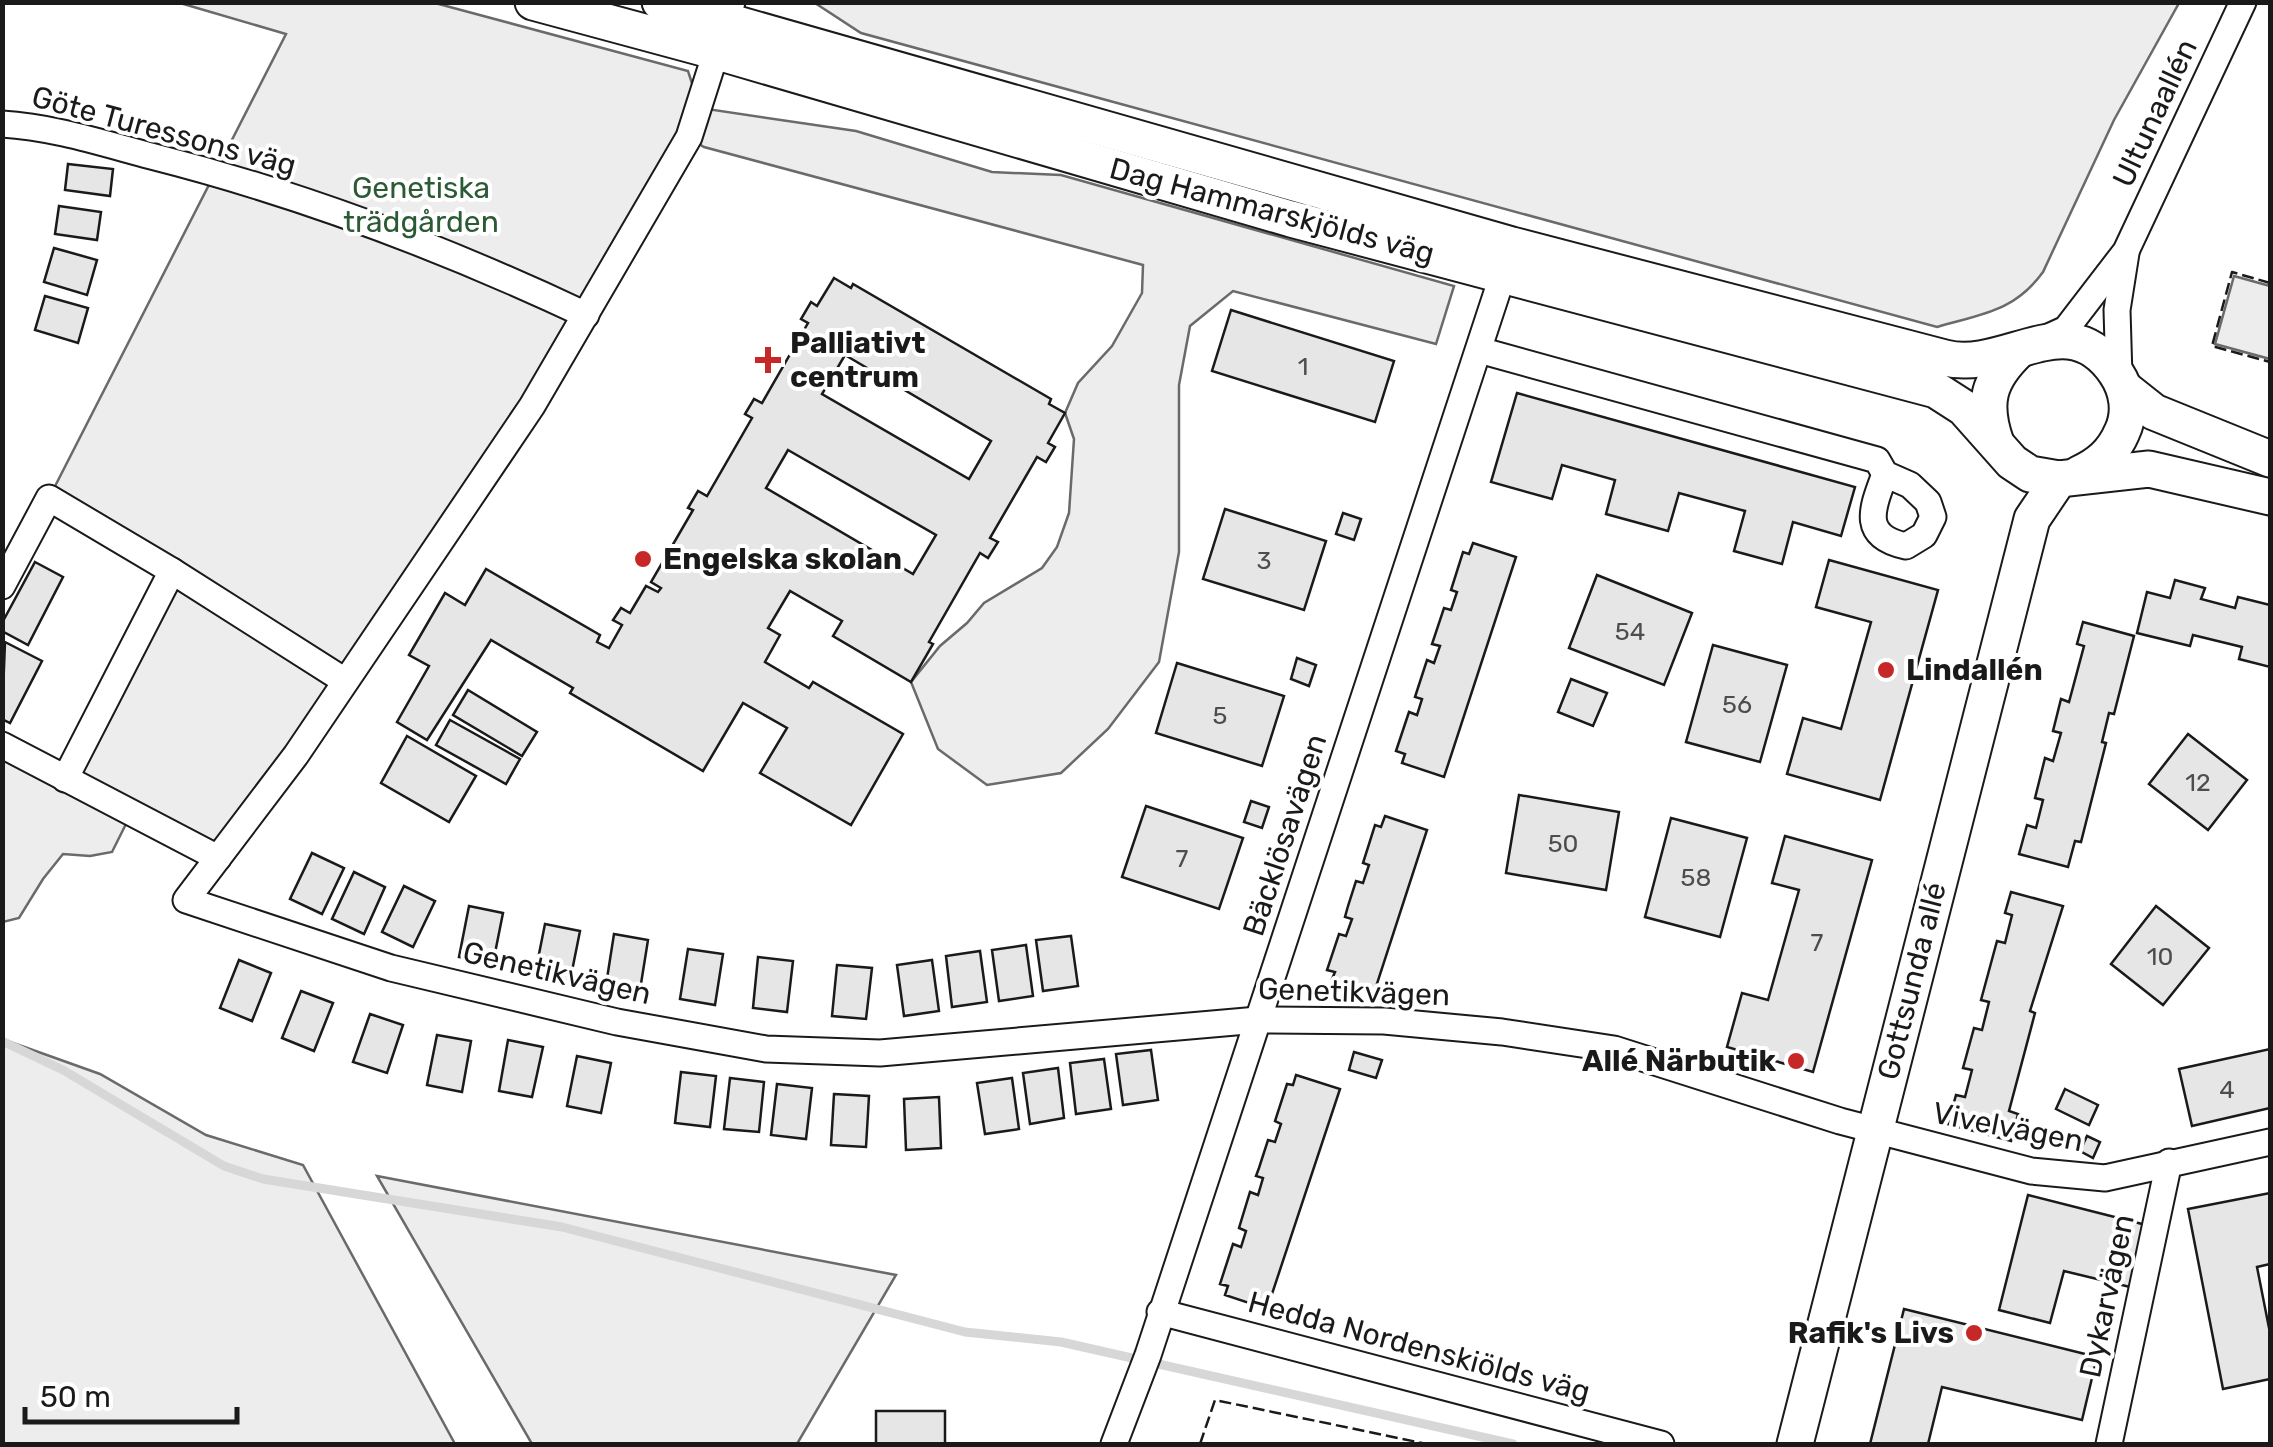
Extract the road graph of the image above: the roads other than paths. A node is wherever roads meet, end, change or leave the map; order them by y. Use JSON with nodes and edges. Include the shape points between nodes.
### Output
{"nodes":[{"id":1,"x":533,"y":2,"type":"edge"},
{"id":2,"x":660,"y":2,"type":"edge"},
{"id":3,"x":2243,"y":2,"type":"edge"},
{"id":4,"x":725,"y":25,"type":"edge"},
{"id":5,"x":2,"y":124,"type":"edge"},
{"id":6,"x":2126,"y":251,"type":"junction"},
{"id":7,"x":1508,"y":259,"type":"junction"},
{"id":8,"x":586,"y":315,"type":"junction"},
{"id":9,"x":2029,"y":346,"type":"junction"},
{"id":10,"x":1478,"y":350,"type":"junction"},
{"id":11,"x":2122,"y":383,"type":"junction"},
{"id":12,"x":2004,"y":452,"type":"junction"},
{"id":13,"x":2270,"y":459,"type":"edge"},
{"id":14,"x":1886,"y":474,"type":"dead end"},
{"id":15,"x":2066,"y":478,"type":"junction"},
{"id":16,"x":2270,"y":497,"type":"edge"},
{"id":17,"x":2032,"y":519,"type":"junction"},
{"id":18,"x":172,"y":571,"type":"junction"},
{"id":19,"x":2,"y":586,"type":"edge"},
{"id":20,"x":345,"y":681,"type":"junction"},
{"id":21,"x":2,"y":744,"type":"edge"},
{"id":22,"x":65,"y":779,"type":"junction"},
{"id":23,"x":218,"y":858,"type":"junction"},
{"id":24,"x":1258,"y":1020,"type":"junction"},
{"id":25,"x":1874,"y":1127,"type":"junction"},
{"id":26,"x":1910,"y":1140,"type":"joint"},
{"id":27,"x":2270,"y":1142,"type":"edge"},
{"id":28,"x":2170,"y":1162,"type":"junction"},
{"id":29,"x":1160,"y":1312,"type":"junction"},
{"id":30,"x":1114,"y":1444,"type":"edge"},
{"id":31,"x":1661,"y":1444,"type":"edge"},
{"id":32,"x":1795,"y":1444,"type":"edge"},
{"id":33,"x":2108,"y":1444,"type":"edge"}],
"edges":[{"from":1,"to":4,"type":"main road","name":"Dag Hammarskjölds väg"},
{"from":2,"to":4,"type":"main road","name":"Dag Hammarskjölds väg"},
{"from":3,"to":6,"type":"street","name":"Ultunaallén"},
{"from":4,"to":7,"type":"main road","name":"Dag Hammarskjölds väg"},
{"from":4,"to":8,"type":"street","name":"Genetikvägen","via":[[689,137]]},
{"from":5,"to":8,"type":"street","name":"Göte Turessons väg","via":[[37,126],[288,195],[482,266]]},
{"from":6,"to":9,"type":"street","name":"Ultunaallén","via":[[2066,329]]},
{"from":6,"to":11,"type":"street","name":"Ultunaallén","via":[[2117,310]]},
{"from":7,"to":9,"type":"main road","name":"Dag Hammarskjölds väg","via":[[1964,362]]},
{"from":7,"to":10,"type":"street","name":"Bäcklösavägen"},
{"from":7,"to":12,"type":"main road","name":"Dag Hammarskjölds väg","via":[[1936,390],[1964,408]]},
{"from":8,"to":20,"type":"street","name":"Genetikvägen"},
{"from":9,"to":11,"type":"main road","name":"Dag Hammarskjölds väg","via":[[2064,339],[2084,344],[2105,358]]},
{"from":9,"to":12,"type":"main road","via":[[2000,368],[1990,390],[1988,420]]},
{"from":10,"to":14,"type":"street","via":[[1877,460]]},
{"from":10,"to":24,"type":"street","name":"Bäcklösavägen"},
{"from":11,"to":13,"type":"main road","name":"Dag Hammarskjölds väg","via":[[2154,412]]},
{"from":11,"to":15,"type":"main road","via":[[2128,406],[2113,450],[2096,467]]},
{"from":12,"to":15,"type":"main road","name":"Dag Hammarskjölds väg","via":[[2030,474]]},
{"from":12,"to":17,"type":"main road"},
{"from":15,"to":16,"type":"main road","name":"Dag Hammarskjölds väg","via":[[2149,469]]},
{"from":15,"to":17,"type":"main road","name":"Gottsunda allé"},
{"from":17,"to":25,"type":"main road","name":"Gottsunda allé"},
{"from":18,"to":19,"type":"street","via":[[49,498]]},
{"from":18,"to":20,"type":"street"},
{"from":18,"to":22,"type":"street"},
{"from":20,"to":23,"type":"street","name":"Genetikvägen"},
{"from":21,"to":22,"type":"street"},
{"from":22,"to":23,"type":"street"},
{"from":23,"to":24,"type":"street","name":"Genetikvägen","via":[[186,900],[392,968],[617,1022],[766,1049],[880,1052]]},
{"from":24,"to":25,"type":"street","name":"Genetikvägen","via":[[1384,1021],[1614,1049]]},
{"from":24,"to":29,"type":"street","name":"Bäcklösavägen"},
{"from":25,"to":26,"type":"street","name":"Genetikvägen"},
{"from":25,"to":32,"type":"main road","name":"Gottsunda allé"},
{"from":26,"to":28,"type":"street","name":"Vivelvägen","via":[[2031,1171],[2104,1178]]},
{"from":27,"to":28,"type":"street","name":"Vivelvägen"},
{"from":28,"to":33,"type":"street","name":"Dykarvägen"},
{"from":29,"to":30,"type":"street","name":"Bäcklösavägen"},
{"from":29,"to":31,"type":"street","name":"Hedda Nordenskiölds väg"}]}
